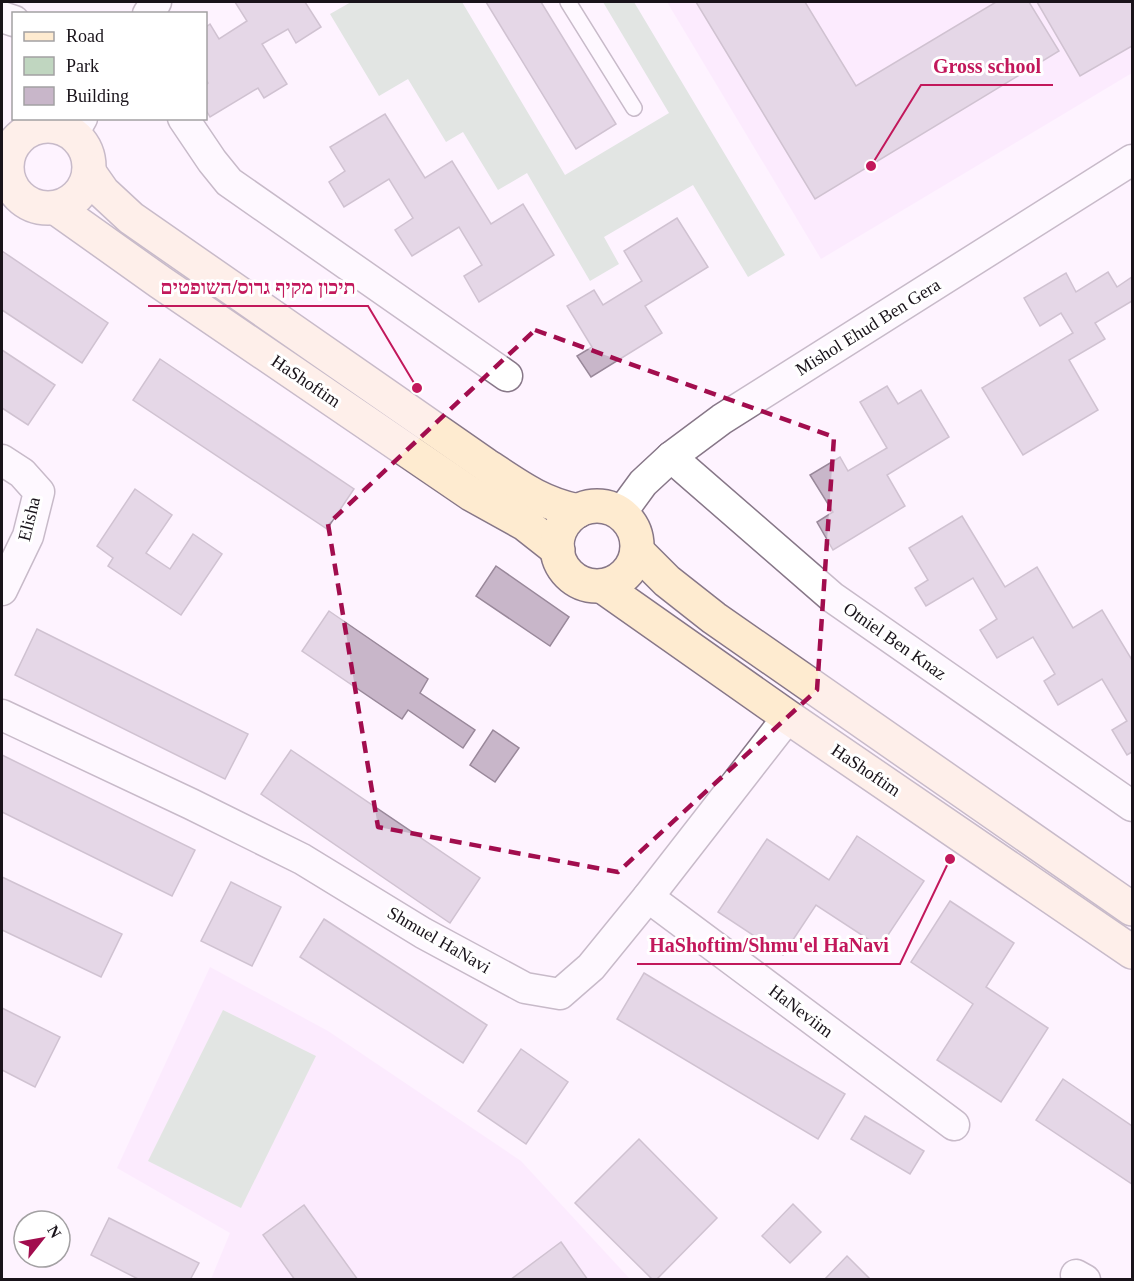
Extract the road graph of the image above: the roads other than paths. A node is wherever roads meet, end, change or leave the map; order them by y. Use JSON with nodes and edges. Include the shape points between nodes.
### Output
{"nodes":[{"id":1,"x":568,"y":2,"type":"edge"},
{"id":2,"x":634,"y":108,"type":"dead end"},
{"id":3,"x":184,"y":120,"type":"edge"},
{"id":4,"x":77,"y":126,"type":"edge"},
{"id":5,"x":12,"y":129,"type":"edge"},
{"id":6,"x":1132,"y":160,"type":"edge"},
{"id":7,"x":89,"y":172,"type":"junction"},
{"id":8,"x":4,"y":173,"type":"edge"},
{"id":9,"x":56,"y":208,"type":"junction"},
{"id":10,"x":507,"y":376,"type":"dead end"},
{"id":11,"x":671,"y":457,"type":"junction"},
{"id":12,"x":2,"y":460,"type":"edge"},
{"id":13,"x":578,"y":511,"type":"junction"},
{"id":14,"x":621,"y":513,"type":"junction"},
{"id":15,"x":558,"y":550,"type":"junction"},
{"id":16,"x":637,"y":551,"type":"junction"},
{"id":17,"x":602,"y":586,"type":"junction"},
{"id":18,"x":2,"y":590,"type":"edge"},
{"id":19,"x":2,"y":715,"type":"edge"},
{"id":20,"x":788,"y":717,"type":"junction"},
{"id":21,"x":1132,"y":806,"type":"edge"},
{"id":22,"x":648,"y":897,"type":"junction"},
{"id":23,"x":1132,"y":909,"type":"edge"},
{"id":24,"x":1132,"y":952,"type":"edge"},
{"id":25,"x":954,"y":1125,"type":"dead end"}],
"edges":[{"from":1,"to":2,"type":"lane"},
{"from":3,"to":10,"type":"street","via":[[229,182]]},
{"from":4,"to":5,"type":"street"},
{"from":4,"to":7,"type":"street"},
{"from":5,"to":8,"type":"street"},
{"from":6,"to":11,"type":"street","name":"Mishol Ehud Ben Gera","via":[[722,419]]},
{"from":7,"to":9,"type":"street","via":[[78,195]]},
{"from":7,"to":13,"type":"street","name":"HaShoftim","via":[[102,192],[131,218],[486,465],[530,494]]},
{"from":8,"to":9,"type":"street","via":[[20,198],[31,205]]},
{"from":9,"to":15,"type":"street","name":"HaShoftim"},
{"from":11,"to":14,"type":"street","name":"Mishol Ehud Ben Gera","via":[[643,483]]},
{"from":11,"to":21,"type":"street","name":"Otniel Ben Knaz","via":[[832,597]]},
{"from":12,"to":18,"type":"street","name":"Elisha","via":[[22,473],[39,492],[28,536]]},
{"from":13,"to":14,"type":"street","via":[[600,506]]},
{"from":13,"to":15,"type":"street","via":[[560,532]]},
{"from":14,"to":16,"type":"street","via":[[634,530]]},
{"from":15,"to":17,"type":"street","via":[[560,561],[572,577],[581,583]]},
{"from":16,"to":17,"type":"street","via":[[622,578]]},
{"from":16,"to":23,"type":"street","name":"HaShoftim","via":[[714,618]]},
{"from":17,"to":20,"type":"street","name":"HaShoftim"},
{"from":19,"to":22,"type":"street","name":"Shmuel HaNavi","via":[[302,859],[423,933],[525,988],[560,993],[591,967]]},
{"from":20,"to":22,"type":"street","name":"Shmuel HaNavi"},
{"from":20,"to":24,"type":"street","name":"HaShoftim"},
{"from":22,"to":25,"type":"street","name":"HaNeviim"}]}
